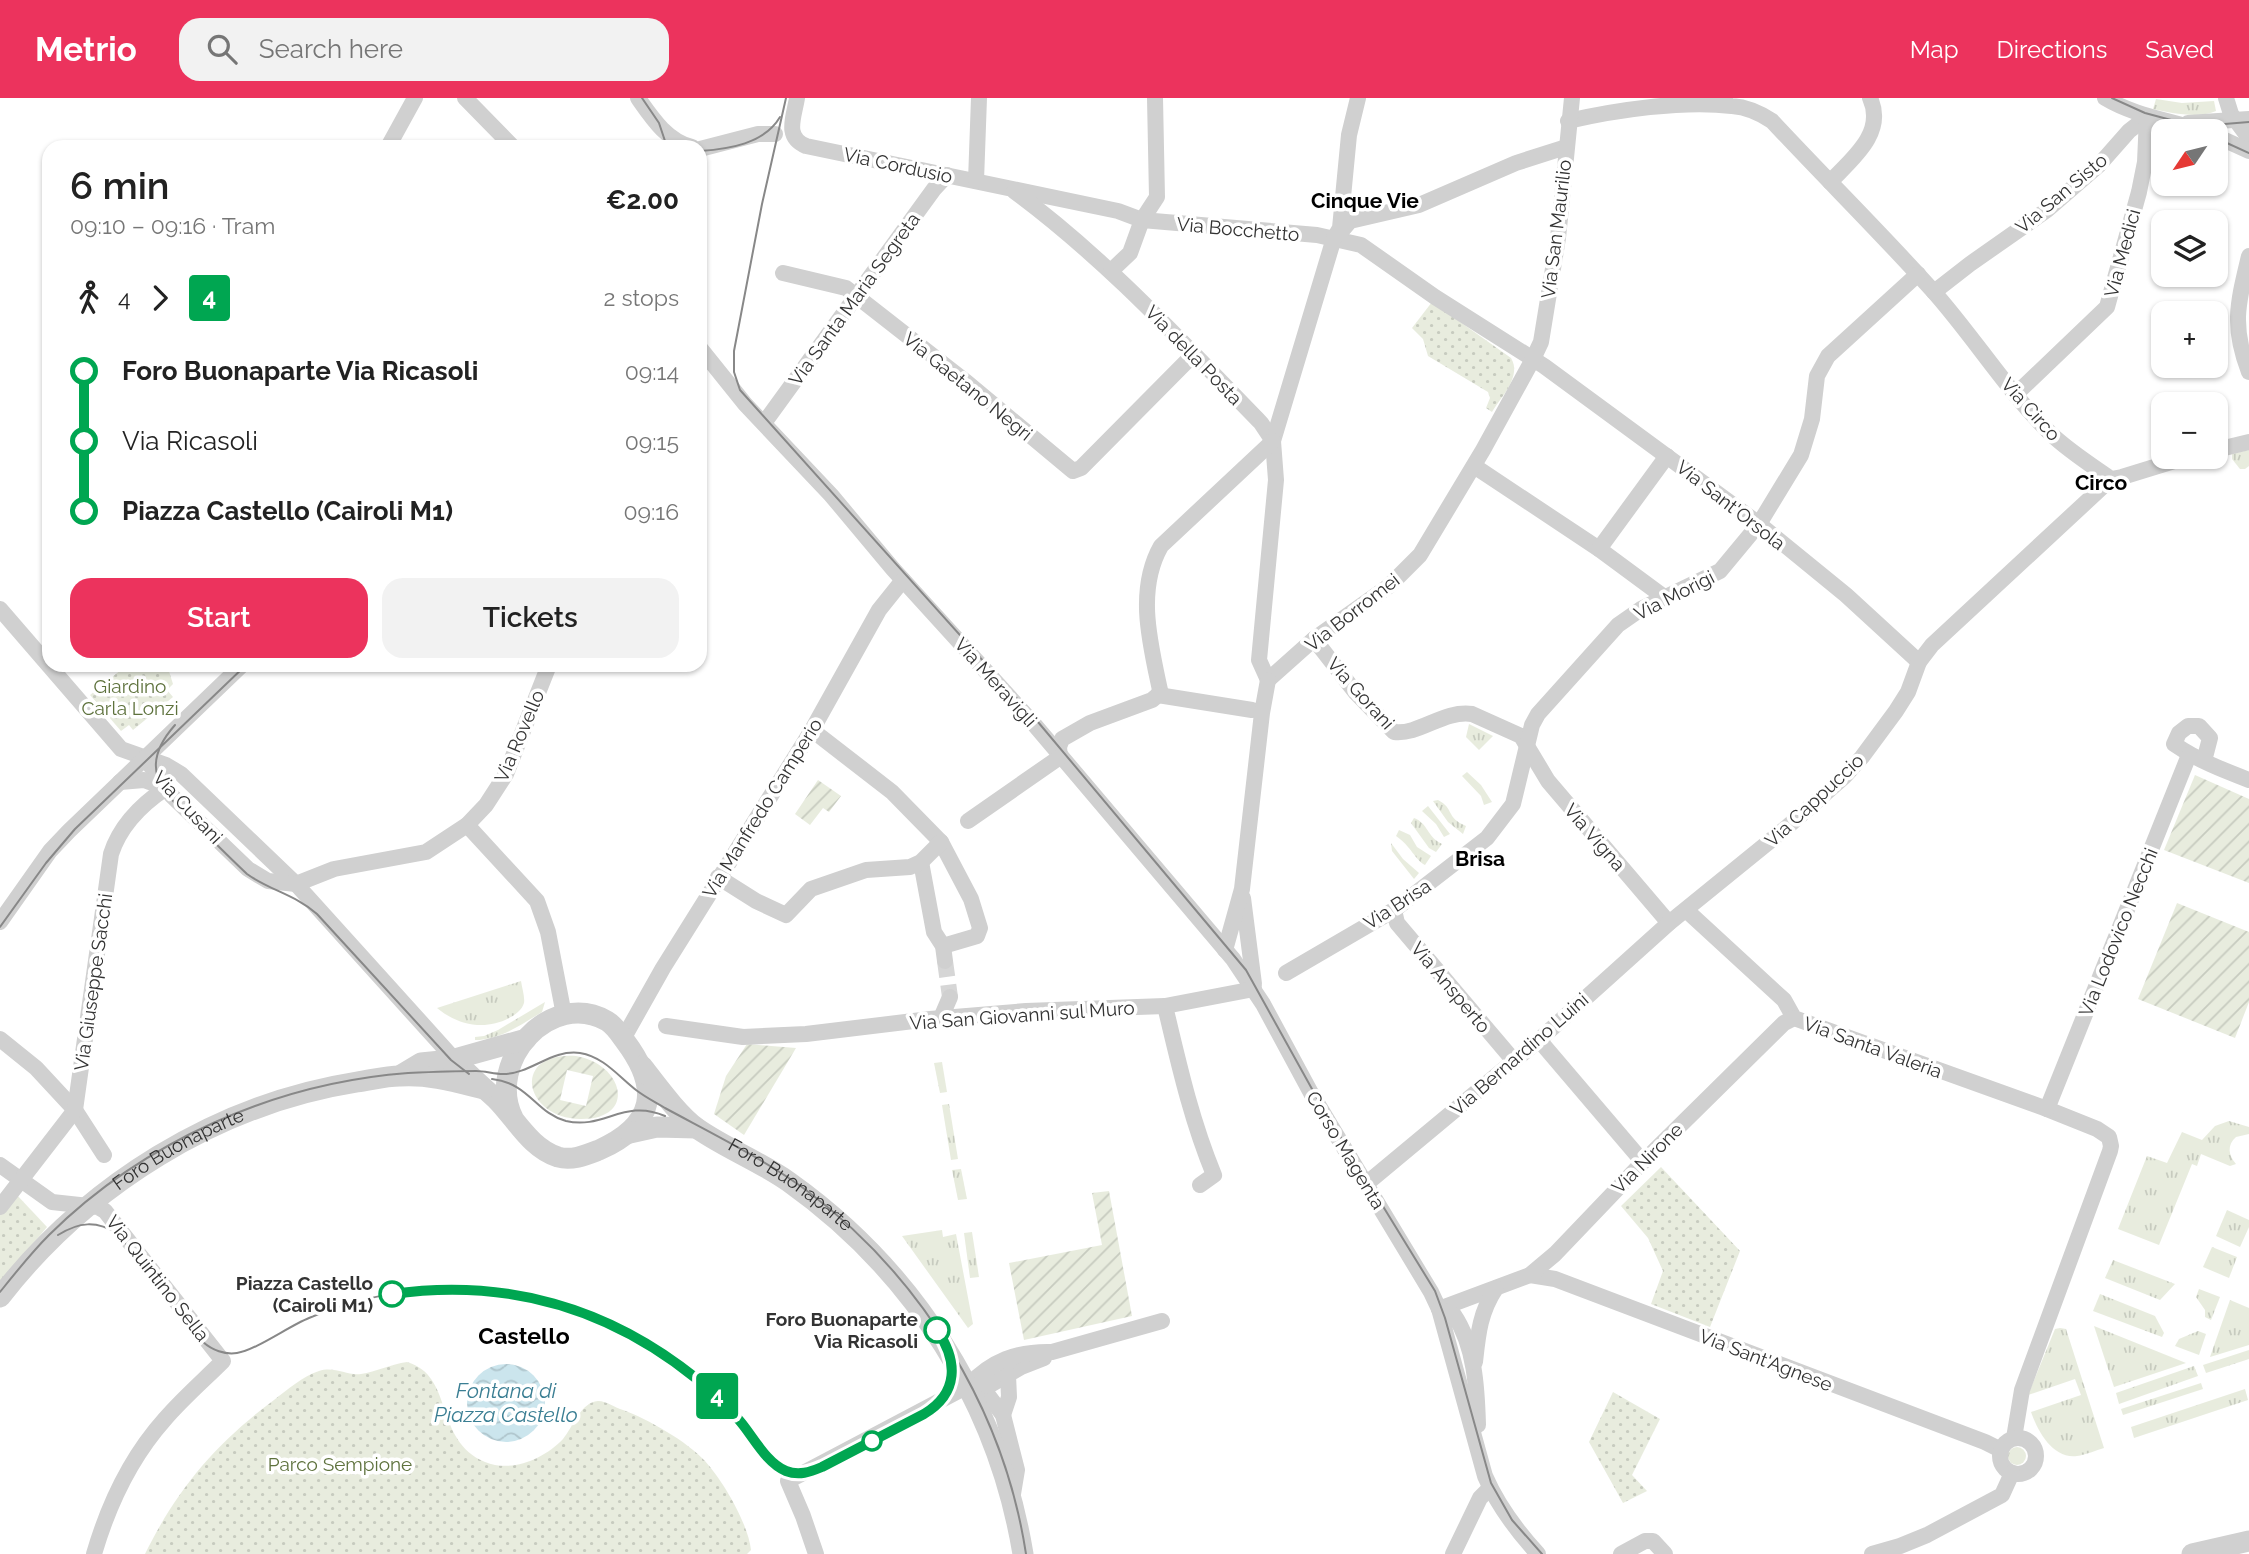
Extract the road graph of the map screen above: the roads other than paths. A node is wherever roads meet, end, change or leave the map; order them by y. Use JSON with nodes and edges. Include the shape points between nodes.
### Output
{"nodes":[{"id":1,"x":415,"y":98,"type":"edge"},
{"id":2,"x":465,"y":98,"type":"edge"},
{"id":3,"x":797,"y":98,"type":"edge"},
{"id":4,"x":979,"y":98,"type":"edge"},
{"id":5,"x":1154,"y":98,"type":"edge"},
{"id":6,"x":1358,"y":98,"type":"edge"},
{"id":7,"x":1572,"y":98,"type":"edge"},
{"id":8,"x":1870,"y":98,"type":"edge"},
{"id":9,"x":2105,"y":98,"type":"edge"},
{"id":10,"x":2225,"y":98,"type":"edge"},
{"id":11,"x":641,"y":102,"type":"edge"},
{"id":12,"x":2249,"y":111,"type":"edge"},
{"id":13,"x":2147,"y":117,"type":"junction"},
{"id":14,"x":2158,"y":119,"type":"edge"},
{"id":15,"x":2242,"y":120,"type":"edge"},
{"id":16,"x":1568,"y":121,"type":"junction"},
{"id":17,"x":783,"y":133,"type":"junction"},
{"id":18,"x":2249,"y":138,"type":"edge"},
{"id":19,"x":392,"y":140,"type":"edge"},
{"id":20,"x":506,"y":140,"type":"edge"},
{"id":21,"x":660,"y":140,"type":"edge"},
{"id":22,"x":677,"y":140,"type":"edge"},
{"id":23,"x":2228,"y":141,"type":"edge"},
{"id":24,"x":707,"y":146,"type":"edge"},
{"id":25,"x":1566,"y":147,"type":"junction"},
{"id":26,"x":2249,"y":151,"type":"edge"},
{"id":27,"x":947,"y":175,"type":"junction"},
{"id":28,"x":976,"y":181,"type":"junction"},
{"id":29,"x":1830,"y":182,"type":"junction"},
{"id":30,"x":1011,"y":189,"type":"junction"},
{"id":31,"x":1142,"y":220,"type":"junction"},
{"id":32,"x":1334,"y":238,"type":"junction"},
{"id":33,"x":2249,"y":256,"type":"edge"},
{"id":34,"x":1111,"y":271,"type":"junction"},
{"id":35,"x":783,"y":274,"type":"dead end"},
{"id":36,"x":1918,"y":274,"type":"junction"},
{"id":37,"x":1934,"y":292,"type":"junction"},
{"id":38,"x":856,"y":296,"type":"junction"},
{"id":39,"x":1435,"y":297,"type":"joint"},
{"id":40,"x":1194,"y":354,"type":"junction"},
{"id":41,"x":707,"y":357,"type":"edge"},
{"id":42,"x":1533,"y":359,"type":"junction"},
{"id":43,"x":2249,"y":372,"type":"edge"},
{"id":44,"x":2016,"y":394,"type":"junction"},
{"id":45,"x":764,"y":424,"type":"junction"},
{"id":46,"x":1273,"y":441,"type":"junction"},
{"id":47,"x":2249,"y":442,"type":"edge"},
{"id":48,"x":2228,"y":447,"type":"edge"},
{"id":49,"x":1667,"y":456,"type":"junction"},
{"id":50,"x":1474,"y":466,"type":"junction"},
{"id":51,"x":2151,"y":467,"type":"edge"},
{"id":52,"x":2111,"y":479,"type":"junction"},
{"id":53,"x":1759,"y":524,"type":"junction"},
{"id":54,"x":1599,"y":549,"type":"junction"},
{"id":55,"x":903,"y":580,"type":"junction"},
{"id":56,"x":1664,"y":597,"type":"junction"},
{"id":57,"x":0,"y":609,"type":"edge"},
{"id":58,"x":1314,"y":639,"type":"junction"},
{"id":59,"x":42,"y":658,"type":"edge"},
{"id":60,"x":1919,"y":662,"type":"junction"},
{"id":61,"x":54,"y":672,"type":"edge"},
{"id":62,"x":235,"y":672,"type":"edge"},
{"id":63,"x":546,"y":672,"type":"edge"},
{"id":64,"x":1268,"y":680,"type":"junction"},
{"id":65,"x":1158,"y":695,"type":"junction"},
{"id":66,"x":1252,"y":710,"type":"dead end"},
{"id":67,"x":812,"y":730,"type":"junction"},
{"id":68,"x":1527,"y":746,"type":"junction"},
{"id":69,"x":1060,"y":757,"type":"junction"},
{"id":70,"x":145,"y":758,"type":"junction"},
{"id":71,"x":2249,"y":780,"type":"edge"},
{"id":72,"x":120,"y":782,"type":"junction"},
{"id":73,"x":166,"y":788,"type":"junction"},
{"id":74,"x":968,"y":821,"type":"dead end"},
{"id":75,"x":467,"y":825,"type":"junction"},
{"id":76,"x":941,"y":842,"type":"junction"},
{"id":77,"x":921,"y":862,"type":"junction"},
{"id":78,"x":718,"y":877,"type":"junction"},
{"id":79,"x":296,"y":884,"type":"junction"},
{"id":80,"x":1242,"y":889,"type":"junction"},
{"id":81,"x":1394,"y":910,"type":"junction"},
{"id":82,"x":1685,"y":910,"type":"junction"},
{"id":83,"x":0,"y":922,"type":"edge"},
{"id":84,"x":1669,"y":923,"type":"junction"},
{"id":85,"x":1225,"y":950,"type":"junction"},
{"id":86,"x":1286,"y":973,"type":"dead end"},
{"id":87,"x":1254,"y":989,"type":"junction"},
{"id":88,"x":950,"y":998,"type":"tunnel mouth"},
{"id":89,"x":1165,"y":1006,"type":"junction"},
{"id":90,"x":564,"y":1015,"type":"junction"},
{"id":91,"x":941,"y":1018,"type":"junction"},
{"id":92,"x":1794,"y":1018,"type":"junction"},
{"id":93,"x":666,"y":1026,"type":"dead end"},
{"id":94,"x":426,"y":1029,"type":"junction"},
{"id":95,"x":526,"y":1039,"type":"junction"},
{"id":96,"x":623,"y":1039,"type":"junction"},
{"id":97,"x":0,"y":1040,"type":"edge"},
{"id":98,"x":1539,"y":1040,"type":"junction"},
{"id":99,"x":454,"y":1059,"type":"junction"},
{"id":100,"x":1514,"y":1061,"type":"junction"},
{"id":101,"x":422,"y":1063,"type":"junction"},
{"id":102,"x":642,"y":1066,"type":"junction"},
{"id":103,"x":400,"y":1076,"type":"junction"},
{"id":104,"x":484,"y":1089,"type":"junction"},
{"id":105,"x":2046,"y":1109,"type":"junction"},
{"id":106,"x":75,"y":1110,"type":"junction"},
{"id":107,"x":513,"y":1118,"type":"junction"},
{"id":108,"x":696,"y":1128,"type":"junction"},
{"id":109,"x":630,"y":1133,"type":"junction"},
{"id":110,"x":104,"y":1155,"type":"dead end"},
{"id":111,"x":1643,"y":1162,"type":"junction"},
{"id":112,"x":0,"y":1165,"type":"edge"},
{"id":113,"x":21,"y":1181,"type":"junction"},
{"id":114,"x":1366,"y":1184,"type":"junction"},
{"id":115,"x":1200,"y":1185,"type":"dead end"},
{"id":116,"x":52,"y":1202,"type":"junction"},
{"id":117,"x":86,"y":1206,"type":"junction"},
{"id":118,"x":0,"y":1208,"type":"edge"},
{"id":119,"x":56,"y":1234,"type":"junction"},
{"id":120,"x":1530,"y":1275,"type":"junction"},
{"id":121,"x":1496,"y":1288,"type":"junction"},
{"id":122,"x":0,"y":1297,"type":"edge"},
{"id":123,"x":1439,"y":1310,"type":"junction"},
{"id":124,"x":1162,"y":1321,"type":"dead end"},
{"id":125,"x":1052,"y":1352,"type":"junction"},
{"id":126,"x":1474,"y":1370,"type":"junction"},
{"id":127,"x":1008,"y":1375,"type":"junction"},
{"id":128,"x":963,"y":1377,"type":"junction"},
{"id":129,"x":1003,"y":1415,"type":"junction"},
{"id":130,"x":2014,"y":1438,"type":"junction"},
{"id":131,"x":2001,"y":1450,"type":"junction"},
{"id":132,"x":1477,"y":1452,"type":"junction"},
{"id":133,"x":2012,"y":1473,"type":"junction"},
{"id":134,"x":1490,"y":1488,"type":"junction"},
{"id":135,"x":1012,"y":1500,"type":"junction"},
{"id":136,"x":2249,"y":1541,"type":"edge"},
{"id":137,"x":94,"y":1554,"type":"edge"},
{"id":138,"x":816,"y":1554,"type":"edge"},
{"id":139,"x":1023,"y":1554,"type":"edge"},
{"id":140,"x":1453,"y":1554,"type":"edge"},
{"id":141,"x":1538,"y":1554,"type":"edge"},
{"id":142,"x":1620,"y":1554,"type":"edge"},
{"id":143,"x":1665,"y":1554,"type":"edge"},
{"id":144,"x":1872,"y":1554,"type":"edge"},
{"id":145,"x":2192,"y":1554,"type":"edge"}],
"edges":[{"from":1,"to":19,"type":"street"},
{"from":2,"to":20,"type":"street"},
{"from":3,"to":17,"type":"street"},
{"from":4,"to":28,"type":"street"},
{"from":5,"to":31,"type":"street","via":[[1157,197]]},
{"from":6,"to":32,"type":"street","via":[[1349,135],[1340,228]]},
{"from":7,"to":16,"type":"street","name":"Via San Maurilio"},
{"from":8,"to":29,"type":"street","via":[[1875,118],[1869,140]]},
{"from":9,"to":13,"type":"street"},
{"from":10,"to":15,"type":"street"},
{"from":11,"to":21,"type":"street"},
{"from":11,"to":22,"type":"street"},
{"from":12,"to":15,"type":"street"},
{"from":13,"to":14,"type":"street"},
{"from":13,"to":37,"type":"street","name":"Via San Sisto","via":[[2047,210]]},
{"from":13,"to":44,"type":"street","name":"Via Medici","via":[[2139,192],[2107,307]]},
{"from":15,"to":18,"type":"street"},
{"from":16,"to":25,"type":"street","name":"Via San Maurilio"},
{"from":16,"to":29,"type":"street","name":"Via Circo","via":[[1689,105],[1733,106],[1772,121]]},
{"from":17,"to":24,"type":"street"},
{"from":17,"to":27,"type":"street","name":"Via Cordusio","via":[[806,146]]},
{"from":23,"to":26,"type":"street"},
{"from":25,"to":32,"type":"street","via":[[1419,205],[1350,221]]},
{"from":25,"to":42,"type":"street","name":"Via San Maurilio","via":[[1558,238],[1541,342]]},
{"from":27,"to":28,"type":"street","name":"Via Cordusio"},
{"from":27,"to":38,"type":"street","name":"Via Santa Maria Segreta"},
{"from":28,"to":30,"type":"street","name":"Via Cordusio"},
{"from":29,"to":36,"type":"street","name":"Via Circo"},
{"from":30,"to":31,"type":"street","name":"Via Cordusio"},
{"from":30,"to":34,"type":"street","name":"Via della Posta"},
{"from":31,"to":32,"type":"street","name":"Via Bocchetto"},
{"from":31,"to":34,"type":"street","via":[[1130,253]]},
{"from":32,"to":39,"type":"street","name":"Via Bocchetto","via":[[1361,245]]},
{"from":32,"to":46,"type":"street"},
{"from":33,"to":43,"type":"street","via":[[2236,315]]},
{"from":34,"to":40,"type":"street","name":"Via della Posta"},
{"from":35,"to":38,"type":"street","name":"Via Gaetano Negri","via":[[846,288]]},
{"from":36,"to":37,"type":"street","name":"Via Circo"},
{"from":36,"to":53,"type":"street","name":"Via Morigi","via":[[1828,356],[1817,376],[1801,455]]},
{"from":37,"to":44,"type":"street","name":"Via Circo"},
{"from":38,"to":40,"type":"street","name":"Via Gaetano Negri","via":[[1073,471]]},
{"from":38,"to":45,"type":"street","name":"Via Santa Maria Segreta"},
{"from":39,"to":42,"type":"street","name":"Via Sant'Orsola"},
{"from":40,"to":46,"type":"street","name":"Via della Posta"},
{"from":41,"to":45,"type":"street","name":"Via Meravigli"},
{"from":42,"to":49,"type":"street","name":"Via Sant'Orsola"},
{"from":42,"to":50,"type":"street","name":"Via San Maurilio"},
{"from":44,"to":52,"type":"street","name":"Via Circo","via":[[2050,434]]},
{"from":45,"to":55,"type":"street","name":"Via Meravigli"},
{"from":46,"to":64,"type":"street","via":[[1276,480],[1259,660]]},
{"from":46,"to":65,"type":"street","via":[[1154,557],[1147,596]]},
{"from":47,"to":48,"type":"street"},
{"from":49,"to":53,"type":"street","name":"Via Sant'Orsola"},
{"from":49,"to":54,"type":"street"},
{"from":50,"to":54,"type":"street"},
{"from":50,"to":58,"type":"street","name":"Via Borromei","via":[[1420,555],[1389,586]]},
{"from":51,"to":52,"type":"street"},
{"from":52,"to":60,"type":"street","name":"Via Cappuccio"},
{"from":53,"to":56,"type":"street","name":"Via Morigi","via":[[1720,572]]},
{"from":53,"to":60,"type":"street","name":"Via Sant'Orsola"},
{"from":54,"to":56,"type":"street"},
{"from":55,"to":67,"type":"street","name":"Via Manfredo Camperio","via":[[879,610]]},
{"from":55,"to":69,"type":"street","name":"Via Meravigli"},
{"from":56,"to":68,"type":"street","name":"Via Morigi","via":[[1629,617],[1604,639],[1538,714]]},
{"from":57,"to":59,"type":"street"},
{"from":58,"to":64,"type":"street","name":"Via Borromei"},
{"from":58,"to":68,"type":"street","name":"Via Gorani","via":[[1394,732],[1464,713],[1521,736]]},
{"from":60,"to":82,"type":"street","name":"Via Cappuccio","via":[[1896,711],[1845,776]]},
{"from":61,"to":70,"type":"street","via":[[121,750]]},
{"from":62,"to":70,"type":"street"},
{"from":63,"to":75,"type":"street","name":"Via Rovello","via":[[506,774]]},
{"from":64,"to":80,"type":"street"},
{"from":65,"to":66,"type":"street"},
{"from":65,"to":69,"type":"street","via":[[1062,739]]},
{"from":67,"to":76,"type":"street","via":[[892,792]]},
{"from":67,"to":78,"type":"street","name":"Via Manfredo Camperio"},
{"from":68,"to":81,"type":"street","name":"Via Brisa","via":[[1518,792],[1508,813],[1487,838]]},
{"from":68,"to":84,"type":"street","name":"Via Vigna","via":[[1548,781]]},
{"from":69,"to":74,"type":"street"},
{"from":69,"to":85,"type":"street","name":"Via Meravigli"},
{"from":70,"to":72,"type":"street"},
{"from":70,"to":73,"type":"street","name":"Via Cusani"},
{"from":70,"to":79,"type":"street","name":"Via Cusani","via":[[181,774]]},
{"from":71,"to":105,"type":"street","name":"Via Lodovico Necchi","via":[[2197,758]]},
{"from":72,"to":73,"type":"street","via":[[144,780]]},
{"from":72,"to":83,"type":"street","via":[[50,852]]},
{"from":73,"to":79,"type":"street","name":"Via Cusani","via":[[248,869],[268,881]]},
{"from":73,"to":106,"type":"street","name":"Via Giuseppe Sacchi","via":[[126,825],[111,854]]},
{"from":75,"to":79,"type":"street","name":"Via Rovello","via":[[426,852],[334,869]]},
{"from":75,"to":90,"type":"street","via":[[537,901],[548,932]]},
{"from":76,"to":77,"type":"street"},
{"from":76,"to":77,"type":"street","via":[[981,928],[977,936],[944,953],[934,932]]},
{"from":77,"to":78,"type":"street","via":[[866,870],[811,889],[786,915]]},
{"from":78,"to":96,"type":"street","name":"Via Manfredo Camperio"},
{"from":79,"to":94,"type":"street","name":"Via Cusani"},
{"from":80,"to":85,"type":"street"},
{"from":80,"to":87,"type":"street"},
{"from":81,"to":86,"type":"street","name":"Via Brisa"},
{"from":81,"to":100,"type":"street","name":"Via Ansperto","via":[[1396,923]]},
{"from":82,"to":84,"type":"street","name":"Via Cappuccio"},
{"from":82,"to":92,"type":"street","name":"Via Santa Valeria","via":[[1784,1000]]},
{"from":84,"to":98,"type":"street","name":"Via Bernardino Luini"},
{"from":85,"to":87,"type":"street","name":"Via Meravigli"},
{"from":87,"to":89,"type":"street","name":"Via San Giovanni sul Muro"},
{"from":87,"to":114,"type":"street","name":"Corso Magenta"},
{"from":88,"to":91,"type":"street"},
{"from":89,"to":91,"type":"street","name":"Via San Giovanni sul Muro"},
{"from":89,"to":115,"type":"street","via":[[1185,1095],[1214,1175]]},
{"from":90,"to":95,"type":"street"},
{"from":90,"to":96,"type":"street","via":[[577,1013],[605,1020]]},
{"from":91,"to":93,"type":"street","name":"Via San Giovanni sul Muro","via":[[743,1037]]},
{"from":92,"to":105,"type":"street","name":"Via Santa Valeria"},
{"from":92,"to":111,"type":"street","name":"Via Nirone"},
{"from":94,"to":99,"type":"street","name":"Via Cusani"},
{"from":94,"to":101,"type":"street"},
{"from":95,"to":99,"type":"street","name":"Foro Buonaparte"},
{"from":95,"to":107,"type":"street","via":[[508,1069],[505,1093]]},
{"from":96,"to":102,"type":"street"},
{"from":97,"to":106,"type":"street","name":"Foro Buonaparte","via":[[36,1068]]},
{"from":98,"to":100,"type":"street","name":"Via Bernardino Luini"},
{"from":98,"to":111,"type":"street"},
{"from":99,"to":101,"type":"street","name":"Foro Buonaparte"},
{"from":99,"to":104,"type":"street"},
{"from":100,"to":114,"type":"street","name":"Via Bernardino Luini"},
{"from":101,"to":103,"type":"street","name":"Foro Buonaparte"},
{"from":102,"to":108,"type":"street","name":"Foro Buonaparte"},
{"from":102,"to":109,"type":"street","via":[[648,1098]]},
{"from":103,"to":104,"type":"street","name":"Foro Buonaparte","via":[[443,1078]]},
{"from":103,"to":117,"type":"street","name":"Foro Buonaparte","via":[[332,1086],[267,1103],[213,1125]]},
{"from":104,"to":107,"type":"street"},
{"from":105,"to":130,"type":"street","name":"Via Santa Valeria","via":[[2097,1129],[2109,1137],[2112,1146],[2022,1390]]},
{"from":106,"to":110,"type":"street","name":"Foro Buonaparte"},
{"from":106,"to":113,"type":"street"},
{"from":107,"to":109,"type":"street","via":[[541,1149],[565,1158],[589,1154]]},
{"from":108,"to":109,"type":"street","name":"Foro Buonaparte","via":[[657,1127]]},
{"from":108,"to":128,"type":"street","name":"Foro Buonaparte","via":[[790,1183],[843,1224],[912,1300]]},
{"from":111,"to":120,"type":"street","name":"Via Nirone"},
{"from":112,"to":113,"type":"street"},
{"from":113,"to":116,"type":"street"},
{"from":113,"to":118,"type":"street"},
{"from":114,"to":123,"type":"street","name":"Corso Magenta"},
{"from":116,"to":117,"type":"street"},
{"from":116,"to":119,"type":"street"},
{"from":117,"to":119,"type":"street","name":"Foro Buonaparte"},
{"from":117,"to":137,"type":"street","name":"Via Quintino Sella","via":[[105,1211],[223,1361],[148,1440],[114,1499]]},
{"from":119,"to":122,"type":"street","name":"Foro Buonaparte"},
{"from":120,"to":121,"type":"street","name":"Via Nirone"},
{"from":120,"to":131,"type":"street","name":"Via Sant'Agnese","via":[[1555,1279]]},
{"from":121,"to":123,"type":"street","name":"Via Nirone"},
{"from":121,"to":126,"type":"street","via":[[1484,1305]]},
{"from":123,"to":126,"type":"street","name":"Corso Magenta","via":[[1458,1320]]},
{"from":123,"to":132,"type":"street","name":"Corso Magenta"},
{"from":124,"to":125,"type":"street"},
{"from":125,"to":127,"type":"street"},
{"from":125,"to":128,"type":"street","via":[[1003,1360]]},
{"from":126,"to":132,"type":"street","name":"Corso Magenta"},
{"from":127,"to":128,"type":"street","via":[[990,1385]]},
{"from":127,"to":129,"type":"street","name":"Foro Buonaparte","via":[[1009,1397]]},
{"from":128,"to":129,"type":"street","name":"Foro Buonaparte","via":[[988,1395]]},
{"from":128,"to":135,"type":"street","name":"Foro Buonaparte","via":[[988,1430]]},
{"from":128,"to":138,"type":"street","via":[[788,1481]]},
{"from":129,"to":135,"type":"street","name":"Foro Buonaparte","via":[[1017,1470]]},
{"from":130,"to":131,"type":"street"},
{"from":130,"to":133,"type":"street","via":[[2029,1441],[2036,1455],[2029,1470]]},
{"from":131,"to":133,"type":"street","via":[[2003,1466]]},
{"from":132,"to":134,"type":"street","name":"Corso Magenta"},
{"from":133,"to":144,"type":"street","via":[[2002,1495],[1927,1535]]},
{"from":134,"to":140,"type":"street","via":[[1480,1497]]},
{"from":134,"to":141,"type":"street","name":"Corso Magenta","via":[[1514,1527]]},
{"from":135,"to":139,"type":"street","name":"Foro Buonaparte"},
{"from":136,"to":145,"type":"street"},
{"from":142,"to":143,"type":"street","via":[[1645,1541],[1653,1541]]}]}
